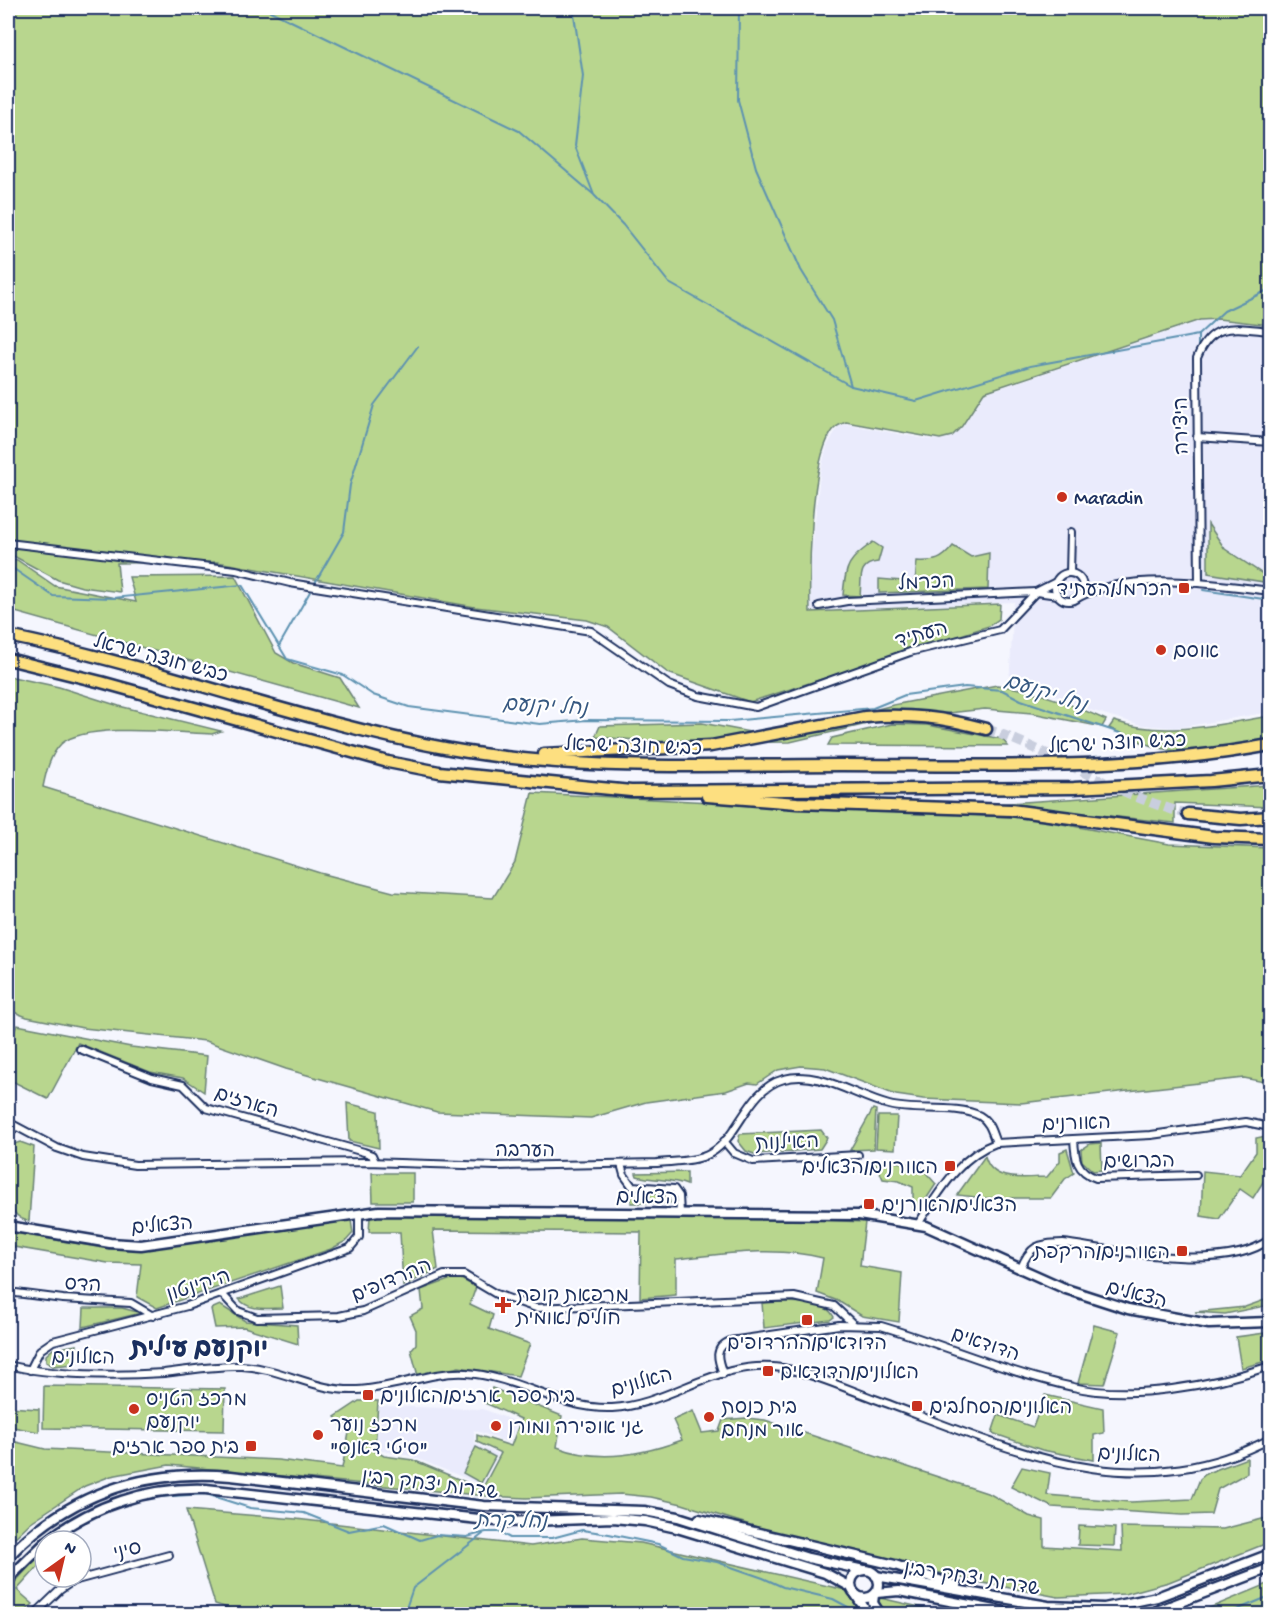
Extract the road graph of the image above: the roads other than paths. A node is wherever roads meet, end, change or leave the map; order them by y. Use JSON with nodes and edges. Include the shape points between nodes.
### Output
{"nodes":[{"id":1,"x":1270,"y":331,"type":"edge"},
{"id":2,"x":1197,"y":437,"type":"junction"},
{"id":3,"x":1270,"y":442,"type":"edge"},
{"id":4,"x":1071,"y":532,"type":"dead end"},
{"id":5,"x":8,"y":543,"type":"edge"},
{"id":6,"x":1070,"y":573,"type":"junction"},
{"id":7,"x":1056,"y":582,"type":"junction"},
{"id":8,"x":1082,"y":582,"type":"junction"},
{"id":9,"x":1199,"y":583,"type":"junction"},
{"id":10,"x":1100,"y":589,"type":"junction"},
{"id":11,"x":1270,"y":591,"type":"edge"},
{"id":12,"x":1036,"y":592,"type":"junction"},
{"id":13,"x":1058,"y":595,"type":"junction"},
{"id":14,"x":1077,"y":598,"type":"junction"},
{"id":15,"x":819,"y":606,"type":"dead end"},
{"id":16,"x":8,"y":636,"type":"edge"},
{"id":17,"x":8,"y":659,"type":"edge"},
{"id":18,"x":986,"y":729,"type":"tunnel mouth"},
{"id":19,"x":1270,"y":745,"type":"edge"},
{"id":20,"x":514,"y":756,"type":"junction"},
{"id":21,"x":1270,"y":775,"type":"edge"},
{"id":22,"x":631,"y":791,"type":"junction"},
{"id":23,"x":1188,"y":813,"type":"tunnel mouth"},
{"id":24,"x":1270,"y":817,"type":"edge"},
{"id":25,"x":1270,"y":839,"type":"edge"},
{"id":26,"x":80,"y":1049,"type":"dead end"},
{"id":27,"x":8,"y":1122,"type":"edge"},
{"id":28,"x":15,"y":1127,"type":"junction"},
{"id":29,"x":1270,"y":1127,"type":"edge"},
{"id":30,"x":8,"y":1137,"type":"edge"},
{"id":31,"x":1074,"y":1139,"type":"junction"},
{"id":32,"x":724,"y":1141,"type":"junction"},
{"id":33,"x":996,"y":1143,"type":"junction"},
{"id":34,"x":858,"y":1155,"type":"dead end"},
{"id":35,"x":375,"y":1162,"type":"junction"},
{"id":36,"x":621,"y":1164,"type":"junction"},
{"id":37,"x":1196,"y":1175,"type":"dead end"},
{"id":38,"x":680,"y":1213,"type":"junction"},
{"id":39,"x":359,"y":1214,"type":"junction"},
{"id":40,"x":918,"y":1224,"type":"junction"},
{"id":41,"x":8,"y":1226,"type":"edge"},
{"id":42,"x":1270,"y":1239,"type":"edge"},
{"id":43,"x":1020,"y":1270,"type":"junction"},
{"id":44,"x":8,"y":1292,"type":"edge"},
{"id":45,"x":222,"y":1294,"type":"junction"},
{"id":46,"x":153,"y":1316,"type":"junction"},
{"id":47,"x":1270,"y":1322,"type":"edge"},
{"id":48,"x":853,"y":1324,"type":"junction"},
{"id":49,"x":8,"y":1365,"type":"edge"},
{"id":50,"x":1270,"y":1366,"type":"edge"},
{"id":51,"x":30,"y":1370,"type":"junction"},
{"id":52,"x":723,"y":1374,"type":"junction"},
{"id":53,"x":1270,"y":1438,"type":"edge"},
{"id":54,"x":663,"y":1514,"type":"junction"},
{"id":55,"x":66,"y":1529,"type":"edge"},
{"id":56,"x":1270,"y":1554,"type":"edge"},
{"id":57,"x":33,"y":1555,"type":"edge"},
{"id":58,"x":169,"y":1555,"type":"dead end"},
{"id":59,"x":8,"y":1557,"type":"edge"},
{"id":60,"x":1270,"y":1568,"type":"edge"},
{"id":61,"x":864,"y":1570,"type":"junction"},
{"id":62,"x":876,"y":1576,"type":"junction"},
{"id":63,"x":8,"y":1579,"type":"edge"},
{"id":64,"x":853,"y":1591,"type":"junction"},
{"id":65,"x":875,"y":1594,"type":"junction"},
{"id":66,"x":1000,"y":1598,"type":"junction"},
{"id":67,"x":35,"y":1614,"type":"edge"},
{"id":68,"x":868,"y":1614,"type":"edge"},
{"id":69,"x":880,"y":1614,"type":"edge"},
{"id":70,"x":1015,"y":1614,"type":"edge"},
{"id":71,"x":1149,"y":1614,"type":"edge"}],
"edges":[{"from":1,"to":2,"type":"street","name":"היצירה","via":[[1230,327],[1208,338],[1196,365]]},
{"from":2,"to":3,"type":"street"},
{"from":2,"to":9,"type":"street","name":"היצירה"},
{"from":4,"to":6,"type":"street"},
{"from":5,"to":12,"type":"street","name":"העתיד","via":[[236,570],[290,583],[591,631],[669,685],[698,696],[756,707],[910,652],[1000,630]]},
{"from":6,"to":7,"type":"street"},
{"from":6,"to":8,"type":"street"},
{"from":7,"to":12,"type":"street","name":"הכרמל"},
{"from":7,"to":13,"type":"street"},
{"from":8,"to":10,"type":"street"},
{"from":8,"to":14,"type":"street"},
{"from":9,"to":10,"type":"street","via":[[1152,582]]},
{"from":9,"to":11,"type":"street"},
{"from":10,"to":14,"type":"street"},
{"from":12,"to":13,"type":"street","name":"הכרמל"},
{"from":12,"to":15,"type":"street","name":"הכרמל","via":[[847,601]]},
{"from":13,"to":14,"type":"street","via":[[1065,601]]},
{"from":16,"to":20,"type":"highway","name":"כביש חוצה ישראל","via":[[318,720],[453,749]]},
{"from":17,"to":22,"type":"highway","name":"כביש חוצה ישראל","via":[[398,764],[439,772]]},
{"from":18,"to":20,"type":"highway","via":[[946,718],[890,715],[711,746]]},
{"from":19,"to":20,"type":"highway","name":"כביש חוצה ישראל","via":[[1083,765],[628,765]]},
{"from":21,"to":22,"type":"highway","name":"כביש חוצה ישראל","via":[[1074,788]]},
{"from":22,"to":25,"type":"highway","via":[[797,803],[1011,810],[1214,837]]},
{"from":23,"to":24,"type":"highway","via":[[1241,819]]},
{"from":26,"to":35,"type":"street","name":"הארזים","via":[[152,1078],[183,1085],[206,1108],[364,1152],[372,1155]]},
{"from":27,"to":28,"type":"street","name":"הערבה"},
{"from":28,"to":30,"type":"street"},
{"from":28,"to":35,"type":"street","name":"הערבה","via":[[57,1148],[135,1165]]},
{"from":29,"to":31,"type":"street","name":"האורנים","via":[[1246,1122],[1151,1135]]},
{"from":31,"to":33,"type":"street","name":"האורנים"},
{"from":31,"to":37,"type":"street","name":"הברושים","via":[[1075,1160],[1086,1174],[1096,1178]]},
{"from":32,"to":33,"type":"street","name":"הערבה","via":[[760,1094],[773,1083],[796,1076],[812,1077],[891,1106],[978,1115],[989,1125]]},
{"from":32,"to":34,"type":"street","name":"האילנות","via":[[734,1153],[753,1161]]},
{"from":32,"to":36,"type":"street","name":"הערבה","via":[[712,1153],[699,1158]]},
{"from":33,"to":40,"type":"street","name":"האורנים","via":[[971,1157],[949,1179]]},
{"from":35,"to":36,"type":"street","name":"הערבה","via":[[496,1166]]},
{"from":36,"to":38,"type":"street","via":[[632,1186],[674,1189],[679,1196]]},
{"from":38,"to":39,"type":"main road","name":"הצאלים","via":[[469,1210]]},
{"from":38,"to":40,"type":"main road","name":"הצאלים","via":[[859,1215]]},
{"from":39,"to":41,"type":"main road","name":"הצאלים","via":[[141,1245],[110,1244]]},
{"from":39,"to":45,"type":"street","name":"היקינטון","via":[[359,1237],[350,1248]]},
{"from":40,"to":43,"type":"main road","name":"הצאלים"},
{"from":42,"to":43,"type":"street","via":[[1240,1251],[1191,1258],[1063,1243],[1037,1245]]},
{"from":43,"to":47,"type":"main road","name":"הצאלים","via":[[1099,1300],[1183,1321],[1241,1325]]},
{"from":44,"to":46,"type":"street","name":"הדס","via":[[130,1303]]},
{"from":45,"to":46,"type":"street","name":"היקינטון"},
{"from":45,"to":48,"type":"street","name":"ההרדופים","via":[[238,1311],[257,1318],[339,1316],[363,1311],[456,1273],[519,1304],[536,1308],[794,1297],[834,1306]]},
{"from":46,"to":51,"type":"street","name":"היקינטון","via":[[53,1341],[40,1350]]},
{"from":48,"to":50,"type":"street","name":"הדודאים","via":[[881,1326],[1049,1381],[1099,1392],[1210,1382]]},
{"from":48,"to":52,"type":"street","name":"הדודאים","via":[[730,1341],[718,1350]]},
{"from":49,"to":51,"type":"street","name":"האלונים"},
{"from":51,"to":52,"type":"street","name":"האלונים","via":[[149,1374],[254,1367],[311,1386],[351,1390],[380,1389],[464,1373],[495,1377],[558,1400],[594,1408],[628,1406]]},
{"from":52,"to":53,"type":"street","name":"האלונים","via":[[762,1366],[804,1373],[1021,1453],[1070,1466],[1125,1472],[1181,1470],[1228,1457]]},
{"from":54,"to":59,"type":"main road","name":"שדרות יצחק רבין","via":[[628,1509],[507,1508],[231,1476],[167,1475],[116,1487],[81,1502],[48,1522]]},
{"from":54,"to":61,"type":"main road","name":"שדרות יצחק רבין","via":[[801,1556]]},
{"from":54,"to":66,"type":"main road","via":[[741,1528],[895,1566]]},
{"from":55,"to":64,"type":"main road","name":"שדרות יצחק רבין","via":[[121,1501],[169,1490],[206,1489],[506,1522],[613,1518],[677,1528],[825,1573]]},
{"from":56,"to":66,"type":"main road","name":"שדרות יצחק רבין","via":[[1157,1597],[1120,1606],[1067,1608]]},
{"from":57,"to":63,"type":"main road","name":"שדרות יצחק רבין"},
{"from":58,"to":67,"type":"street","name":"סיני","via":[[74,1581]]},
{"from":60,"to":71,"type":"main road"},
{"from":61,"to":62,"type":"main road"},
{"from":61,"to":64,"type":"main road","via":[[855,1574]]},
{"from":62,"to":65,"type":"main road","via":[[880,1584]]},
{"from":62,"to":66,"type":"main road","name":"שדרות יצחק רבין"},
{"from":64,"to":65,"type":"main road","via":[[864,1599]]},
{"from":64,"to":68,"type":"main road"},
{"from":65,"to":69,"type":"main road","via":[[873,1604]]},
{"from":65,"to":70,"type":"main road","name":"שדרות יצחק רבין","via":[[899,1591]]}]}
